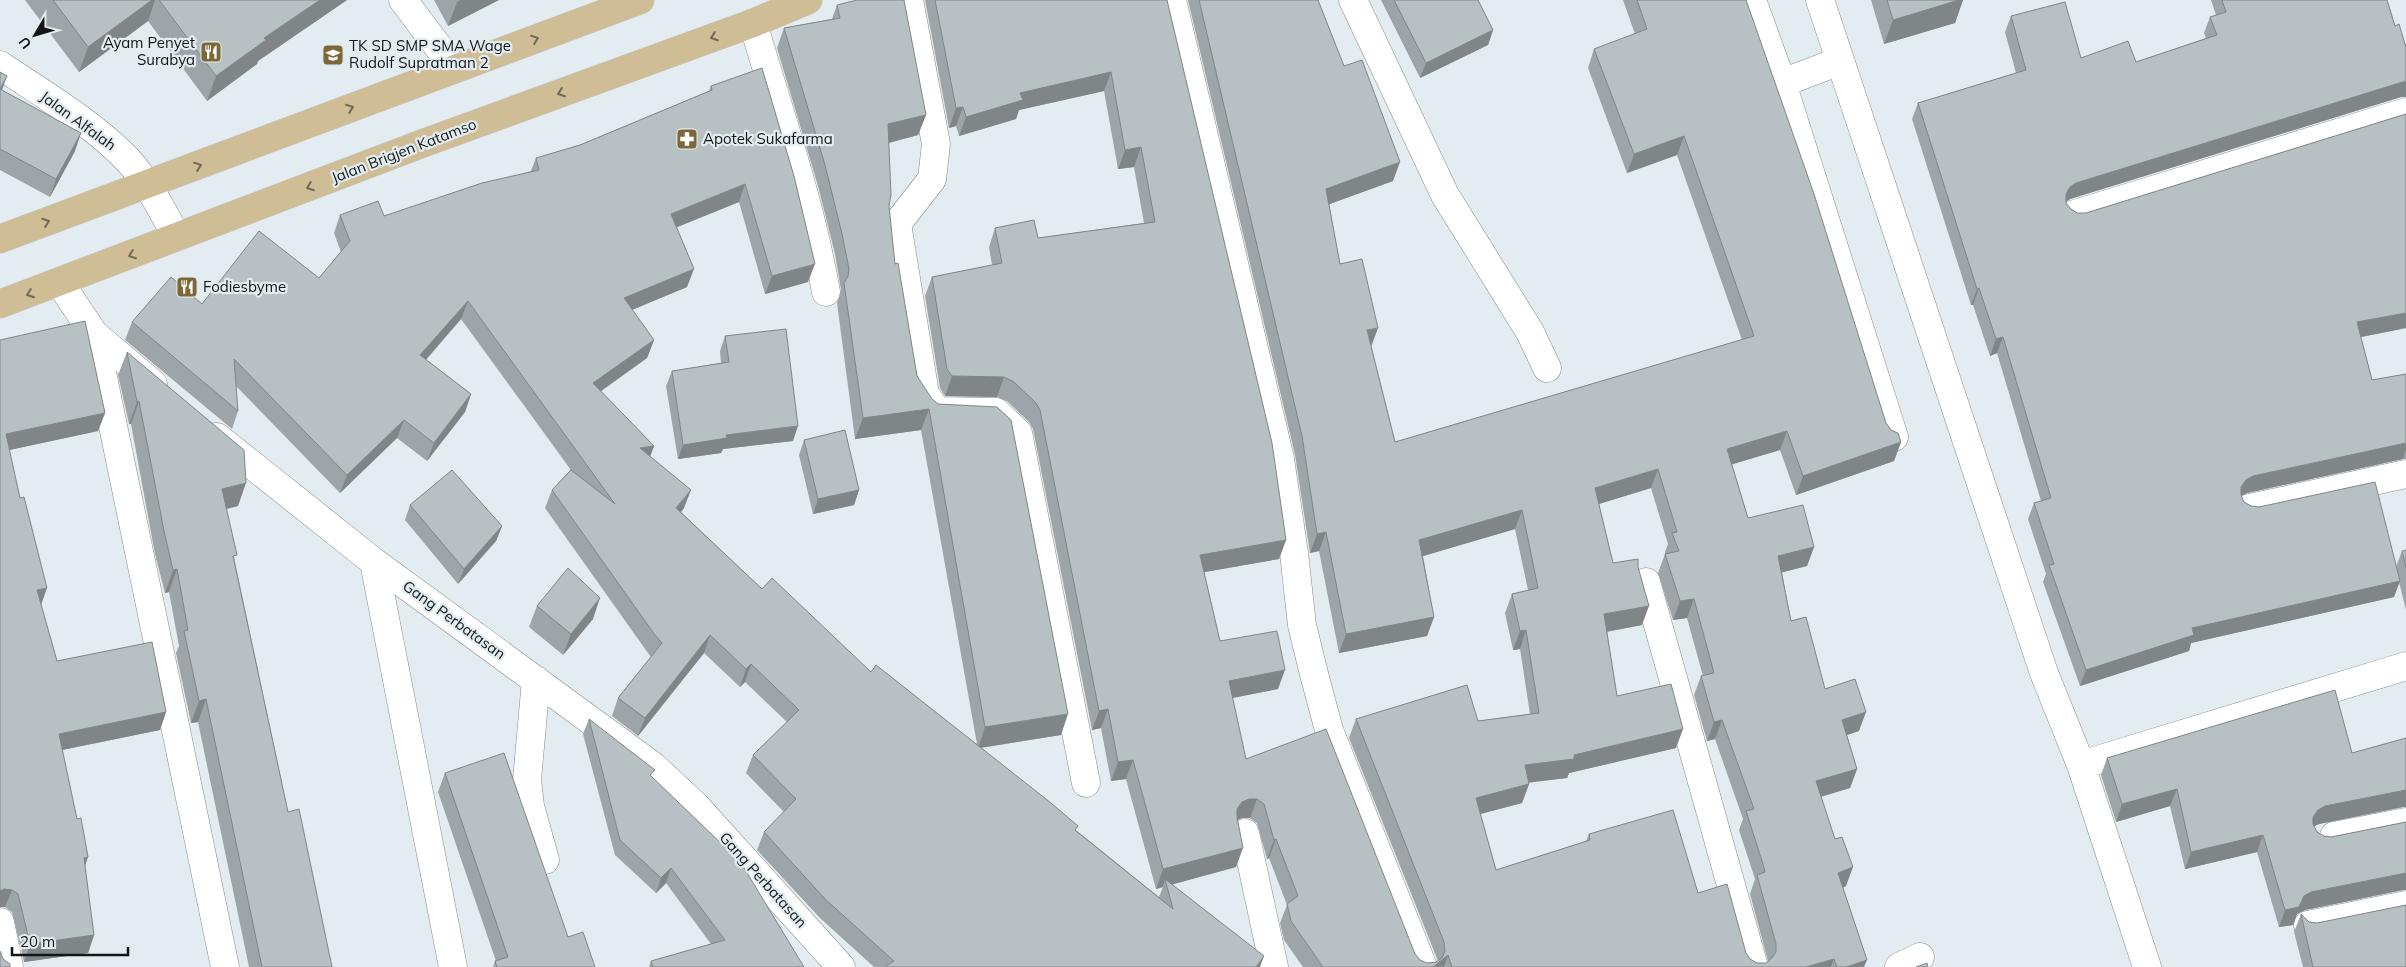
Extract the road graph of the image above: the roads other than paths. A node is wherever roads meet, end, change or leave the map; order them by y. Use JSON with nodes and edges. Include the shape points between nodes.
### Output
{"nodes":[{"id":1,"x":404,"y":0,"type":"edge"},
{"id":2,"x":640,"y":0,"type":"edge"},
{"id":3,"x":808,"y":0,"type":"edge"},
{"id":4,"x":909,"y":0,"type":"edge"},
{"id":5,"x":1172,"y":0,"type":"edge"},
{"id":6,"x":1353,"y":0,"type":"edge"},
{"id":7,"x":1752,"y":0,"type":"edge"},
{"id":8,"x":1820,"y":0,"type":"edge"},
{"id":9,"x":753,"y":23,"type":"junction"},
{"id":10,"x":1840,"y":61,"type":"junction"},
{"id":11,"x":0,"y":66,"type":"edge"},
{"id":12,"x":455,"y":69,"type":"junction"},
{"id":13,"x":1782,"y":83,"type":"junction"},
{"id":14,"x":2406,"y":112,"type":"edge"},
{"id":15,"x":147,"y":185,"type":"junction"},
{"id":16,"x":2076,"y":214,"type":"edge"},
{"id":17,"x":177,"y":237,"type":"junction"},
{"id":18,"x":0,"y":239,"type":"edge"},
{"id":19,"x":60,"y":283,"type":"junction"},
{"id":20,"x":826,"y":292,"type":"dead end"},
{"id":21,"x":0,"y":304,"type":"edge"},
{"id":22,"x":94,"y":334,"type":"junction"},
{"id":23,"x":1547,"y":368,"type":"dead end"},
{"id":24,"x":169,"y":397,"type":"edge"},
{"id":25,"x":200,"y":422,"type":"edge"},
{"id":26,"x":1894,"y":437,"type":"edge"},
{"id":27,"x":2406,"y":474,"type":"edge"},
{"id":28,"x":2250,"y":508,"type":"edge"},
{"id":29,"x":374,"y":562,"type":"junction"},
{"id":30,"x":1646,"y":582,"type":"dead end"},
{"id":31,"x":2406,"y":666,"type":"edge"},
{"id":32,"x":536,"y":680,"type":"junction"},
{"id":33,"x":2081,"y":765,"type":"junction"},
{"id":34,"x":1086,"y":783,"type":"dead end"},
{"id":35,"x":2406,"y":822,"type":"edge"},
{"id":36,"x":1245,"y":833,"type":"dead end"},
{"id":37,"x":2322,"y":839,"type":"edge"},
{"id":38,"x":545,"y":860,"type":"dead end"},
{"id":39,"x":2406,"y":904,"type":"edge"},
{"id":40,"x":0,"y":922,"type":"edge"},
{"id":41,"x":2308,"y":925,"type":"edge"},
{"id":42,"x":9,"y":967,"type":"edge"},
{"id":43,"x":226,"y":967,"type":"edge"},
{"id":44,"x":453,"y":967,"type":"edge"},
{"id":45,"x":841,"y":967,"type":"edge"},
{"id":46,"x":1274,"y":967,"type":"edge"},
{"id":47,"x":1423,"y":967,"type":"edge"},
{"id":48,"x":1754,"y":967,"type":"edge"},
{"id":49,"x":2147,"y":967,"type":"edge"}],
"edges":[{"from":1,"to":12,"type":"street"},
{"from":12,"to":2,"type":"main road","one_way":true},
{"from":3,"to":9,"type":"main road","name":"Jalan Brigjen Katamso"},
{"from":4,"to":34,"type":"street","via":[[936,144],[932,179],[897,224],[925,394],[937,411],[996,412],[1018,433]]},
{"from":5,"to":47,"type":"street","via":[[1280,460],[1302,625],[1314,674],[1329,730]]},
{"from":6,"to":23,"type":"street","via":[[1445,195],[1530,332]]},
{"from":7,"to":13,"type":"street"},
{"from":8,"to":10,"type":"street"},
{"from":9,"to":17,"type":"main road","name":"Jalan Brigjen Katamso","one_way":true},
{"from":9,"to":20,"type":"street","via":[[804,195]]},
{"from":10,"to":13,"type":"street"},
{"from":10,"to":33,"type":"street","via":[[2044,673]]},
{"from":11,"to":15,"type":"street","name":"Jalan Alfalah","via":[[94,130],[123,155]]},
{"from":15,"to":12,"type":"main road","one_way":true},
{"from":13,"to":26,"type":"street"},
{"from":14,"to":16,"type":"street"},
{"from":15,"to":17,"type":"street","name":"Jalan Alfalah"},
{"from":18,"to":15,"type":"main road","one_way":true},
{"from":17,"to":19,"type":"main road","name":"Jalan Brigjen Katamso","one_way":true},
{"from":19,"to":21,"type":"main road","name":"Jalan Brigjen Katamso","one_way":true},
{"from":19,"to":22,"type":"street"},
{"from":22,"to":24,"type":"street"},
{"from":22,"to":43,"type":"street"},
{"from":25,"to":29,"type":"street","name":"Gang Perbatasan"},
{"from":27,"to":28,"type":"street"},
{"from":29,"to":32,"type":"street","name":"Gang Perbatasan"},
{"from":29,"to":44,"type":"street"},
{"from":30,"to":48,"type":"street"},
{"from":31,"to":33,"type":"street"},
{"from":32,"to":38,"type":"street","via":[[527,780],[530,806]]},
{"from":32,"to":45,"type":"street","name":"Gang Perbatasan","via":[[653,766],[696,806]]},
{"from":33,"to":49,"type":"street"},
{"from":35,"to":37,"type":"street"},
{"from":36,"to":46,"type":"street"},
{"from":39,"to":41,"type":"street"},
{"from":40,"to":42,"type":"street"}]}
